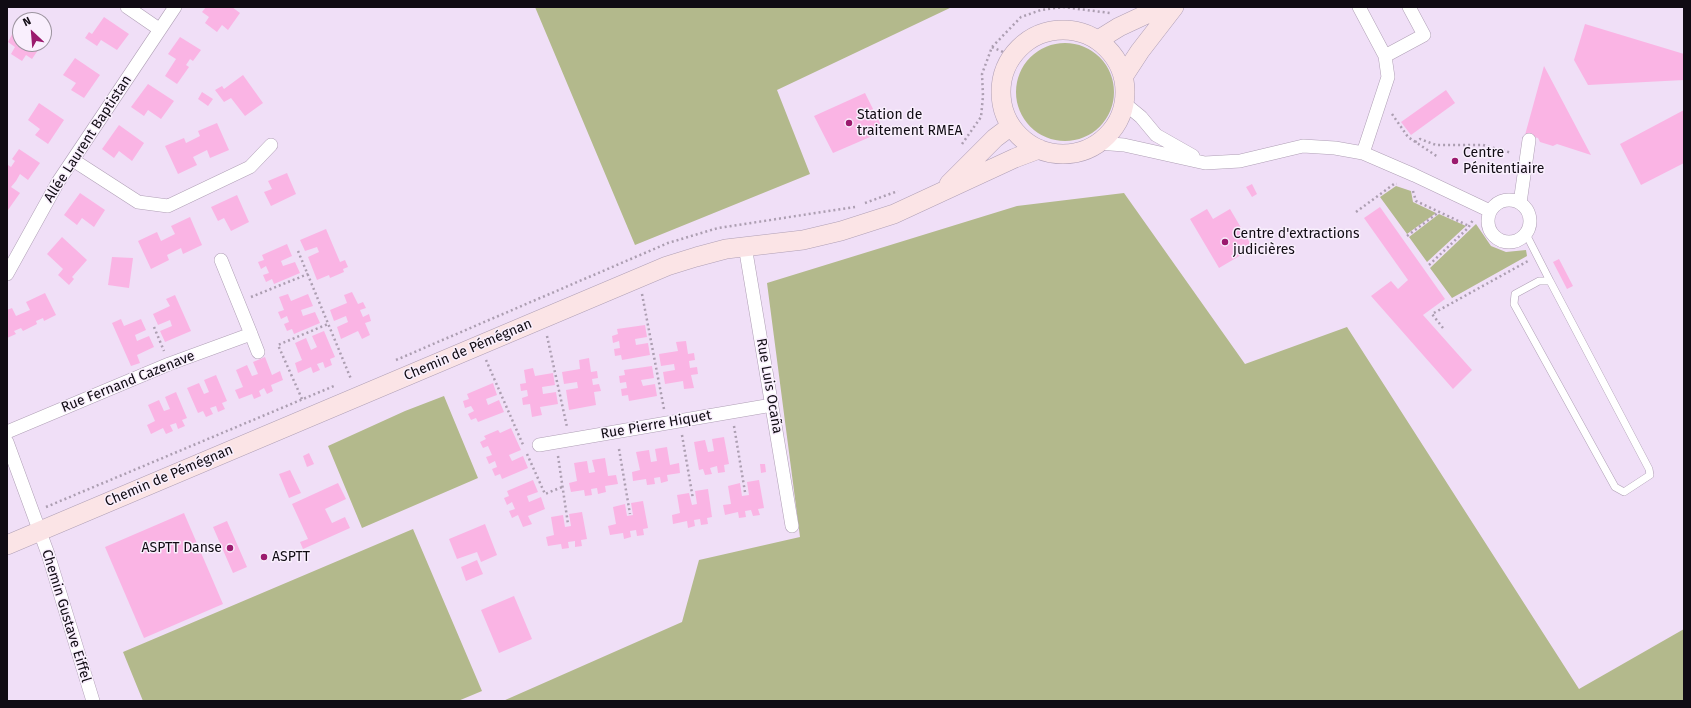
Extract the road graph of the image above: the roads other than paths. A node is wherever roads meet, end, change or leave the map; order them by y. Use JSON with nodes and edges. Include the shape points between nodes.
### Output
{"nodes":[{"id":1,"x":127,"y":7,"type":"edge"},
{"id":2,"x":175,"y":7,"type":"edge"},
{"id":3,"x":1162,"y":7,"type":"edge"},
{"id":4,"x":1174,"y":7,"type":"edge"},
{"id":5,"x":1359,"y":7,"type":"edge"},
{"id":6,"x":1409,"y":7,"type":"edge"},
{"id":7,"x":159,"y":29,"type":"junction"},
{"id":8,"x":1098,"y":40,"type":"junction"},
{"id":9,"x":1385,"y":56,"type":"junction"},
{"id":10,"x":1123,"y":77,"type":"junction"},
{"id":11,"x":1124,"y":103,"type":"junction"},
{"id":12,"x":1010,"y":126,"type":"junction"},
{"id":13,"x":1529,"y":140,"type":"dead end"},
{"id":14,"x":1098,"y":143,"type":"junction"},
{"id":15,"x":271,"y":145,"type":"dead end"},
{"id":16,"x":1039,"y":149,"type":"junction"},
{"id":17,"x":1363,"y":153,"type":"junction"},
{"id":18,"x":73,"y":160,"type":"junction"},
{"id":19,"x":1205,"y":163,"type":"junction"},
{"id":20,"x":940,"y":193,"type":"junction"},
{"id":21,"x":1520,"y":203,"type":"junction"},
{"id":22,"x":1490,"y":211,"type":"junction"},
{"id":23,"x":1526,"y":234,"type":"junction"},
{"id":24,"x":745,"y":246,"type":"junction"},
{"id":25,"x":221,"y":260,"type":"dead end"},
{"id":26,"x":7,"y":274,"type":"edge"},
{"id":27,"x":1550,"y":281,"type":"junction"},
{"id":28,"x":251,"y":334,"type":"junction"},
{"id":29,"x":258,"y":352,"type":"dead end"},
{"id":30,"x":772,"y":405,"type":"junction"},
{"id":31,"x":7,"y":432,"type":"edge"},
{"id":32,"x":7,"y":442,"type":"edge"},
{"id":33,"x":539,"y":445,"type":"dead end"},
{"id":34,"x":792,"y":526,"type":"dead end"},
{"id":35,"x":40,"y":531,"type":"junction"},
{"id":36,"x":7,"y":545,"type":"edge"},
{"id":37,"x":92,"y":701,"type":"edge"}],
"edges":[{"from":1,"to":7,"type":"street"},
{"from":2,"to":7,"type":"street","name":"Allée Laurent Baptistan"},
{"from":3,"to":8,"type":"street"},
{"from":4,"to":10,"type":"street"},
{"from":5,"to":9,"type":"street"},
{"from":6,"to":9,"type":"street","via":[[1424,35]]},
{"from":7,"to":18,"type":"street","name":"Allée Laurent Baptistan"},
{"from":8,"to":10,"type":"street","via":[[1114,56]]},
{"from":8,"to":12,"type":"street","via":[[1076,31],[1052,30],[1030,39],[1012,56],[1004,72],[1000,91],[1003,109]]},
{"from":9,"to":17,"type":"street","via":[[1388,77]]},
{"from":10,"to":11,"type":"street"},
{"from":11,"to":14,"type":"street","via":[[1115,126]]},
{"from":11,"to":19,"type":"street","via":[[1141,117],[1156,135]]},
{"from":12,"to":16,"type":"street","via":[[1023,140]]},
{"from":12,"to":20,"type":"street","name":"Chemin de Pémégnan"},
{"from":13,"to":21,"type":"street"},
{"from":14,"to":16,"type":"street","via":[[1079,152],[1059,154]]},
{"from":14,"to":19,"type":"street","via":[[1124,145]]},
{"from":15,"to":18,"type":"street","via":[[250,167],[168,206],[138,202]]},
{"from":16,"to":20,"type":"street","name":"Chemin de Pémégnan"},
{"from":17,"to":19,"type":"street","via":[[1303,146],[1240,161]]},
{"from":17,"to":22,"type":"street"},
{"from":18,"to":26,"type":"street","name":"Allée Laurent Baptistan"},
{"from":20,"to":24,"type":"street","name":"Chemin de Pémégnan","via":[[894,214],[841,231],[803,240]]},
{"from":21,"to":22,"type":"street","via":[[1507,200],[1494,205]]},
{"from":21,"to":23,"type":"street","via":[[1526,207],[1531,220]]},
{"from":22,"to":23,"type":"street","via":[[1487,224],[1494,237],[1507,243],[1515,242]]},
{"from":23,"to":27,"type":"lane"},
{"from":24,"to":30,"type":"street","name":"Rue Luis Ocaña"},
{"from":24,"to":35,"type":"street","name":"Chemin de Pémégnan","via":[[696,256],[639,278]]},
{"from":25,"to":28,"type":"street"},
{"from":27,"to":27,"type":"lane","via":[[1539,281],[1515,294],[1514,304],[1614,488],[1624,492],[1650,475],[1649,469]]},
{"from":28,"to":29,"type":"street"},
{"from":28,"to":31,"type":"street","name":"Rue Fernand Cazenave","via":[[170,364]]},
{"from":30,"to":33,"type":"street","name":"Rue Pierre Hiquet"},
{"from":30,"to":34,"type":"street","name":"Rue Luis Ocaña"},
{"from":32,"to":35,"type":"street","name":"Chemin Gustave Eiffel"},
{"from":35,"to":36,"type":"street","name":"Chemin de Pémégnan"},
{"from":35,"to":37,"type":"street","name":"Chemin Gustave Eiffel"}]}
